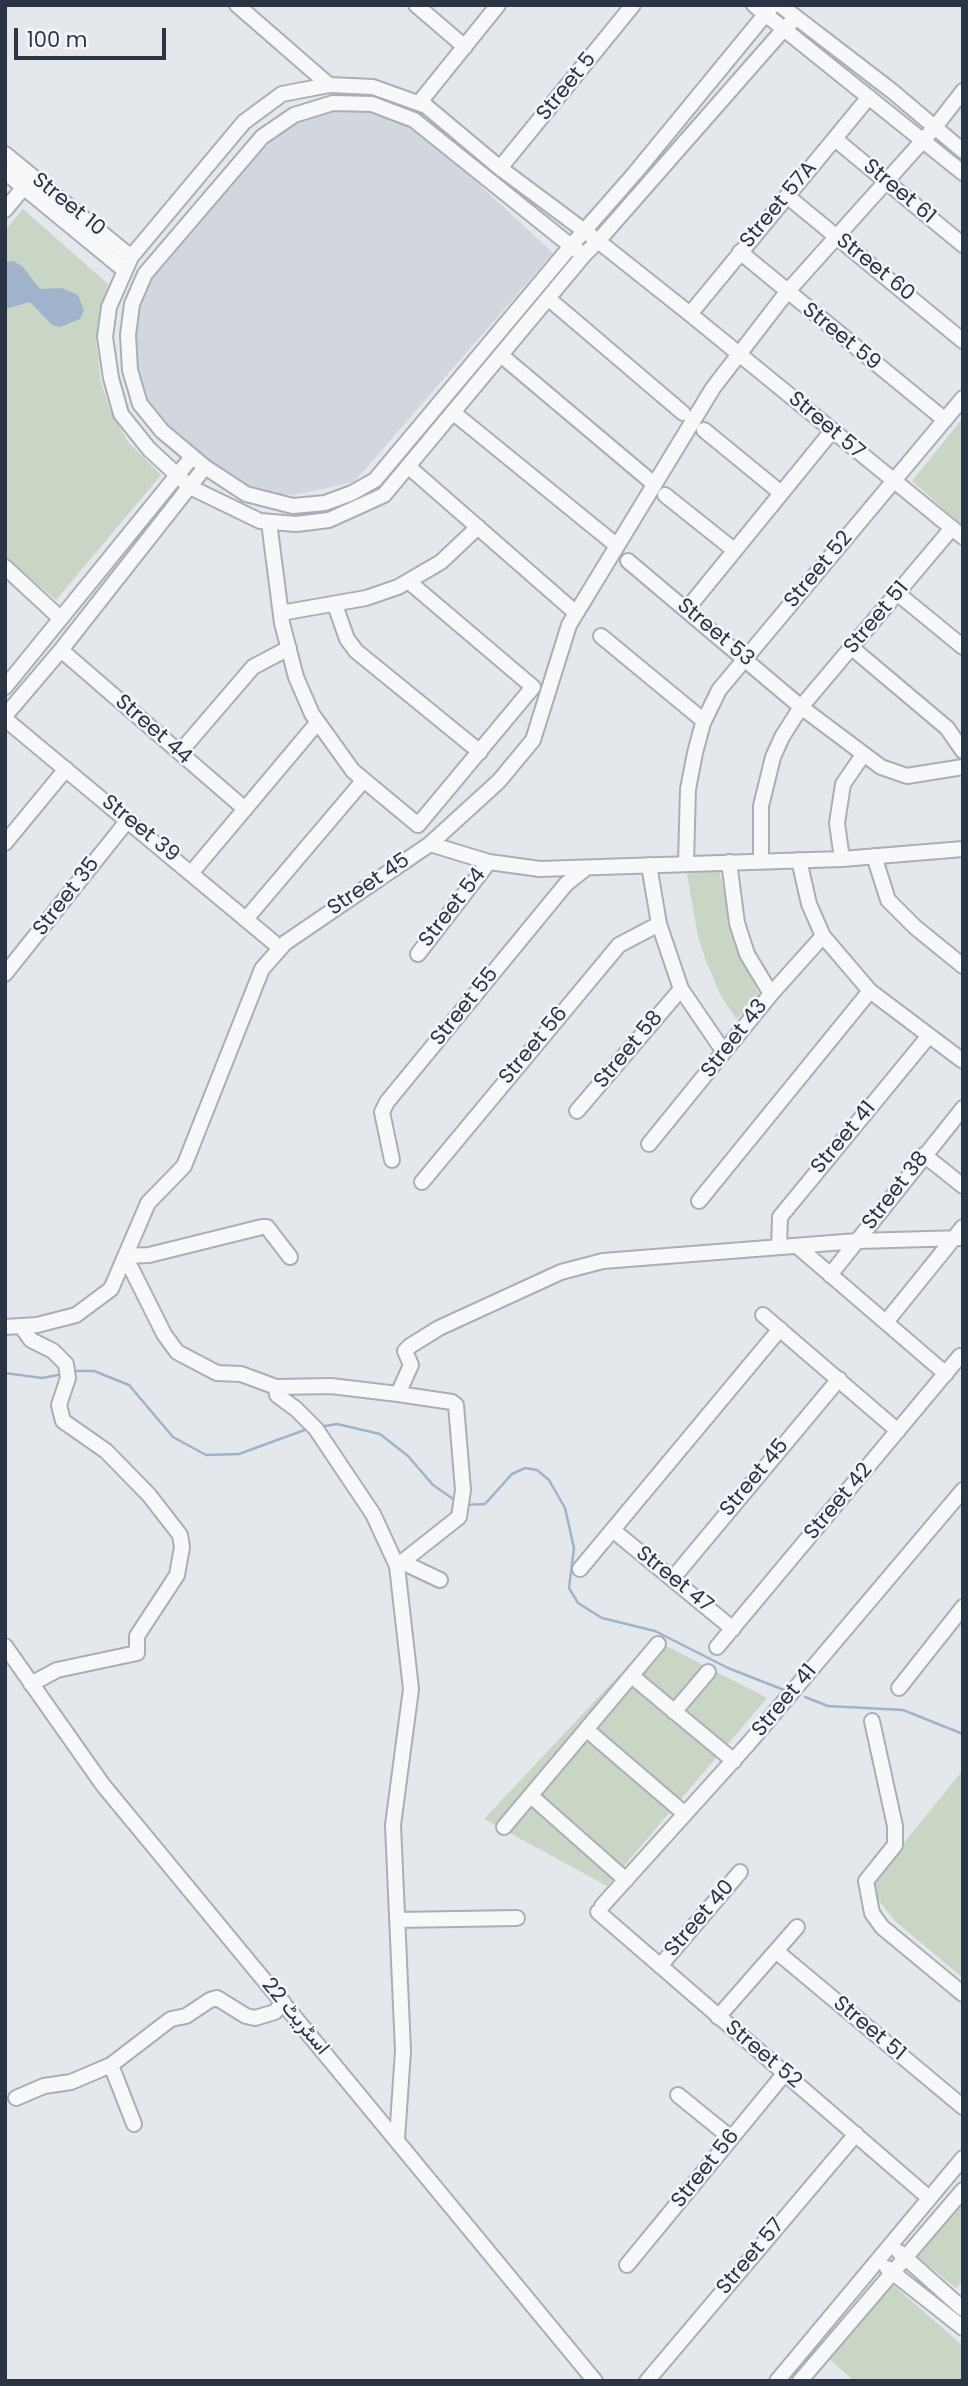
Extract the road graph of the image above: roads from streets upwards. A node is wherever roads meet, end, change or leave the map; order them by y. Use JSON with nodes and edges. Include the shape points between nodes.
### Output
{"nodes":[{"id":1,"x":236,"y":5,"type":"edge"},
{"id":2,"x":416,"y":5,"type":"edge"},
{"id":3,"x":498,"y":5,"type":"edge"},
{"id":4,"x":633,"y":5,"type":"edge"},
{"id":5,"x":779,"y":5,"type":"edge"},
{"id":6,"x":764,"y":8,"type":"edge"},
{"id":7,"x":796,"y":18,"type":"junction"},
{"id":8,"x":784,"y":29,"type":"junction"},
{"id":9,"x":465,"y":47,"type":"junction"},
{"id":10,"x":329,"y":85,"type":"junction"},
{"id":11,"x":963,"y":91,"type":"edge"},
{"id":12,"x":869,"y":97,"type":"junction"},
{"id":13,"x":419,"y":103,"type":"junction"},
{"id":14,"x":935,"y":127,"type":"junction"},
{"id":15,"x":835,"y":139,"type":"junction"},
{"id":16,"x":923,"y":139,"type":"junction"},
{"id":17,"x":475,"y":148,"type":"junction"},
{"id":18,"x":963,"y":151,"type":"edge"},
{"id":19,"x":5,"y":154,"type":"edge"},
{"id":20,"x":465,"y":161,"type":"junction"},
{"id":21,"x":500,"y":168,"type":"junction"},
{"id":22,"x":5,"y":172,"type":"edge"},
{"id":23,"x":635,"y":173,"type":"junction"},
{"id":24,"x":963,"y":173,"type":"edge"},
{"id":25,"x":885,"y":181,"type":"junction"},
{"id":26,"x":648,"y":184,"type":"junction"},
{"id":27,"x":24,"y":187,"type":"junction"},
{"id":28,"x":184,"y":196,"type":"junction"},
{"id":29,"x":787,"y":196,"type":"junction"},
{"id":30,"x":5,"y":210,"type":"edge"},
{"id":31,"x":200,"y":210,"type":"junction"},
{"id":32,"x":584,"y":233,"type":"junction"},
{"id":33,"x":835,"y":236,"type":"junction"},
{"id":34,"x":598,"y":241,"type":"junction"},
{"id":35,"x":963,"y":245,"type":"edge"},
{"id":36,"x":571,"y":246,"type":"junction"},
{"id":37,"x":740,"y":252,"type":"junction"},
{"id":38,"x":584,"y":255,"type":"junction"},
{"id":39,"x":127,"y":263,"type":"junction"},
{"id":40,"x":787,"y":292,"type":"junction"},
{"id":41,"x":549,"y":299,"type":"junction"},
{"id":42,"x":690,"y":314,"type":"junction"},
{"id":43,"x":963,"y":341,"type":"edge"},
{"id":44,"x":129,"y":353,"type":"junction"},
{"id":45,"x":737,"y":354,"type":"junction"},
{"id":46,"x":108,"y":356,"type":"junction"},
{"id":47,"x":502,"y":356,"type":"junction"},
{"id":48,"x":462,"y":376,"type":"junction"},
{"id":49,"x":477,"y":387,"type":"junction"},
{"id":50,"x":963,"y":398,"type":"edge"},
{"id":51,"x":683,"y":413,"type":"dead end"},
{"id":52,"x":455,"y":414,"type":"junction"},
{"id":53,"x":945,"y":420,"type":"junction"},
{"id":54,"x":704,"y":430,"type":"dead end"},
{"id":55,"x":832,"y":431,"type":"junction"},
{"id":56,"x":192,"y":457,"type":"junction"},
{"id":57,"x":205,"y":467,"type":"junction"},
{"id":58,"x":410,"y":468,"type":"junction"},
{"id":59,"x":177,"y":476,"type":"junction"},
{"id":60,"x":893,"y":482,"type":"junction"},
{"id":61,"x":654,"y":484,"type":"junction"},
{"id":62,"x":190,"y":487,"type":"junction"},
{"id":63,"x":781,"y":493,"type":"junction"},
{"id":64,"x":665,"y":495,"type":"dead end"},
{"id":65,"x":338,"y":499,"type":"junction"},
{"id":66,"x":344,"y":515,"type":"junction"},
{"id":67,"x":269,"y":522,"type":"junction"},
{"id":68,"x":478,"y":527,"type":"junction"},
{"id":69,"x":958,"y":532,"type":"edge"},
{"id":70,"x":616,"y":545,"type":"junction"},
{"id":71,"x":734,"y":550,"type":"junction"},
{"id":72,"x":628,"y":561,"type":"dead end"},
{"id":73,"x":5,"y":567,"type":"edge"},
{"id":74,"x":408,"y":582,"type":"junction"},
{"id":75,"x":897,"y":593,"type":"junction"},
{"id":76,"x":335,"y":605,"type":"junction"},
{"id":77,"x":687,"y":609,"type":"junction"},
{"id":78,"x":281,"y":613,"type":"junction"},
{"id":79,"x":576,"y":613,"type":"junction"},
{"id":80,"x":60,"y":618,"type":"junction"},
{"id":81,"x":601,"y":636,"type":"dead end"},
{"id":82,"x":963,"y":647,"type":"edge"},
{"id":83,"x":289,"y":648,"type":"junction"},
{"id":84,"x":852,"y":648,"type":"junction"},
{"id":85,"x":61,"y":650,"type":"junction"},
{"id":86,"x":744,"y":658,"type":"junction"},
{"id":87,"x":5,"y":687,"type":"edge"},
{"id":88,"x":801,"y":707,"type":"junction"},
{"id":89,"x":5,"y":717,"type":"edge"},
{"id":90,"x":704,"y":721,"type":"junction"},
{"id":91,"x":318,"y":722,"type":"junction"},
{"id":92,"x":963,"y":751,"type":"edge"},
{"id":93,"x":180,"y":752,"type":"junction"},
{"id":94,"x":480,"y":752,"type":"junction"},
{"id":95,"x":863,"y":755,"type":"junction"},
{"id":96,"x":963,"y":767,"type":"edge"},
{"id":97,"x":66,"y":769,"type":"junction"},
{"id":98,"x":363,"y":781,"type":"junction"},
{"id":99,"x":245,"y":809,"type":"junction"},
{"id":100,"x":128,"y":820,"type":"junction"},
{"id":101,"x":5,"y":843,"type":"edge"},
{"id":102,"x":430,"y":844,"type":"junction"},
{"id":103,"x":962,"y":851,"type":"edge"},
{"id":104,"x":874,"y":856,"type":"junction"},
{"id":105,"x":842,"y":859,"type":"junction"},
{"id":106,"x":799,"y":860,"type":"junction"},
{"id":107,"x":761,"y":861,"type":"junction"},
{"id":108,"x":489,"y":862,"type":"junction"},
{"id":109,"x":729,"y":862,"type":"junction"},
{"id":110,"x":685,"y":863,"type":"junction"},
{"id":111,"x":649,"y":865,"type":"junction"},
{"id":112,"x":585,"y":869,"type":"junction"},
{"id":113,"x":192,"y":872,"type":"junction"},
{"id":114,"x":246,"y":919,"type":"junction"},
{"id":115,"x":659,"y":924,"type":"junction"},
{"id":116,"x":822,"y":936,"type":"junction"},
{"id":117,"x":273,"y":942,"type":"dead end"},
{"id":118,"x":418,"y":954,"type":"dead end"},
{"id":119,"x":963,"y":967,"type":"edge"},
{"id":120,"x":5,"y":974,"type":"edge"},
{"id":121,"x":681,"y":989,"type":"junction"},
{"id":122,"x":870,"y":991,"type":"junction"},
{"id":123,"x":771,"y":994,"type":"junction"},
{"id":124,"x":928,"y":1037,"type":"junction"},
{"id":125,"x":724,"y":1052,"type":"junction"},
{"id":126,"x":963,"y":1061,"type":"edge"},
{"id":127,"x":963,"y":1108,"type":"edge"},
{"id":128,"x":577,"y":1111,"type":"dead end"},
{"id":129,"x":649,"y":1143,"type":"dead end"},
{"id":130,"x":923,"y":1155,"type":"junction"},
{"id":131,"x":393,"y":1160,"type":"dead end"},
{"id":132,"x":422,"y":1182,"type":"dead end"},
{"id":133,"x":963,"y":1186,"type":"edge"},
{"id":134,"x":699,"y":1201,"type":"dead end"},
{"id":135,"x":960,"y":1235,"type":"edge"},
{"id":136,"x":857,"y":1241,"type":"junction"},
{"id":137,"x":797,"y":1246,"type":"junction"},
{"id":138,"x":779,"y":1247,"type":"junction"},
{"id":139,"x":125,"y":1256,"type":"junction"},
{"id":140,"x":290,"y":1257,"type":"dead end"},
{"id":141,"x":830,"y":1275,"type":"junction"},
{"id":142,"x":763,"y":1315,"type":"dead end"},
{"id":143,"x":886,"y":1322,"type":"junction"},
{"id":144,"x":21,"y":1326,"type":"junction"},
{"id":145,"x":5,"y":1327,"type":"edge"},
{"id":146,"x":780,"y":1329,"type":"junction"},
{"id":147,"x":962,"y":1355,"type":"edge"},
{"id":148,"x":946,"y":1374,"type":"junction"},
{"id":149,"x":839,"y":1379,"type":"junction"},
{"id":150,"x":276,"y":1387,"type":"junction"},
{"id":151,"x":398,"y":1394,"type":"junction"},
{"id":152,"x":898,"y":1431,"type":"junction"},
{"id":153,"x":963,"y":1490,"type":"edge"},
{"id":154,"x":614,"y":1531,"type":"junction"},
{"id":155,"x":399,"y":1564,"type":"junction"},
{"id":156,"x":580,"y":1569,"type":"dead end"},
{"id":157,"x":673,"y":1578,"type":"junction"},
{"id":158,"x":440,"y":1580,"type":"dead end"},
{"id":159,"x":963,"y":1607,"type":"edge"},
{"id":160,"x":733,"y":1629,"type":"junction"},
{"id":161,"x":658,"y":1644,"type":"dead end"},
{"id":162,"x":5,"y":1646,"type":"edge"},
{"id":163,"x":717,"y":1647,"type":"dead end"},
{"id":164,"x":708,"y":1672,"type":"dead end"},
{"id":165,"x":633,"y":1677,"type":"junction"},
{"id":166,"x":31,"y":1684,"type":"junction"},
{"id":167,"x":899,"y":1688,"type":"dead end"},
{"id":168,"x":674,"y":1712,"type":"junction"},
{"id":169,"x":872,"y":1721,"type":"dead end"},
{"id":170,"x":587,"y":1730,"type":"junction"},
{"id":171,"x":734,"y":1760,"type":"junction"},
{"id":172,"x":531,"y":1796,"type":"junction"},
{"id":173,"x":685,"y":1814,"type":"junction"},
{"id":174,"x":504,"y":1827,"type":"dead end"},
{"id":175,"x":740,"y":1872,"type":"dead end"},
{"id":176,"x":626,"y":1880,"type":"junction"},
{"id":177,"x":600,"y":1909,"type":"joint"},
{"id":178,"x":517,"y":1918,"type":"dead end"},
{"id":179,"x":397,"y":1920,"type":"junction"},
{"id":180,"x":797,"y":1927,"type":"dead end"},
{"id":181,"x":776,"y":1951,"type":"junction"},
{"id":182,"x":660,"y":1966,"type":"junction"},
{"id":183,"x":963,"y":1994,"type":"edge"},
{"id":184,"x":283,"y":2002,"type":"junction"},
{"id":185,"x":719,"y":2017,"type":"junction"},
{"id":186,"x":111,"y":2065,"type":"junction"},
{"id":187,"x":785,"y":2073,"type":"junction"},
{"id":188,"x":678,"y":2095,"type":"dead end"},
{"id":189,"x":16,"y":2098,"type":"dead end"},
{"id":190,"x":963,"y":2107,"type":"edge"},
{"id":191,"x":134,"y":2124,"type":"dead end"},
{"id":192,"x":856,"y":2134,"type":"junction"},
{"id":193,"x":731,"y":2138,"type":"junction"},
{"id":194,"x":397,"y":2139,"type":"junction"},
{"id":195,"x":963,"y":2158,"type":"edge"},
{"id":196,"x":963,"y":2190,"type":"edge"},
{"id":197,"x":929,"y":2198,"type":"junction"},
{"id":198,"x":890,"y":2244,"type":"junction"},
{"id":199,"x":905,"y":2258,"type":"junction"},
{"id":200,"x":877,"y":2259,"type":"junction"},
{"id":201,"x":627,"y":2264,"type":"dead end"},
{"id":202,"x":892,"y":2273,"type":"junction"},
{"id":203,"x":963,"y":2309,"type":"edge"},
{"id":204,"x":963,"y":2328,"type":"edge"},
{"id":205,"x":595,"y":2381,"type":"edge"},
{"id":206,"x":647,"y":2381,"type":"edge"},
{"id":207,"x":777,"y":2381,"type":"edge"},
{"id":208,"x":800,"y":2381,"type":"edge"}],
"edges":[{"from":1,"to":10,"type":"street"},
{"from":2,"to":9,"type":"street"},
{"from":3,"to":9,"type":"street"},
{"from":4,"to":21,"type":"street","name":"Street 5"},
{"from":5,"to":7,"type":"street"},
{"from":6,"to":8,"type":"street"},
{"from":6,"to":23,"type":"street"},
{"from":7,"to":8,"type":"street"},
{"from":7,"to":14,"type":"street"},
{"from":8,"to":12,"type":"street"},
{"from":8,"to":26,"type":"street"},
{"from":9,"to":13,"type":"street"},
{"from":10,"to":13,"type":"street","name":"Street 57","via":[[373,87]]},
{"from":10,"to":28,"type":"street","name":"Street 57","via":[[282,94],[244,122]]},
{"from":11,"to":14,"type":"street"},
{"from":12,"to":15,"type":"street","name":"Street 57A"},
{"from":12,"to":16,"type":"street"},
{"from":13,"to":17,"type":"street","name":"Street 57"},
{"from":14,"to":16,"type":"street"},
{"from":14,"to":18,"type":"street"},
{"from":15,"to":25,"type":"street","name":"Street 61"},
{"from":15,"to":29,"type":"street","name":"Street 57A"},
{"from":16,"to":24,"type":"street"},
{"from":16,"to":25,"type":"street"},
{"from":17,"to":20,"type":"street"},
{"from":17,"to":21,"type":"street","name":"Street 57"},
{"from":19,"to":39,"type":"street","name":"Street 10"},
{"from":20,"to":31,"type":"street","via":[[398,112],[372,104],[333,103],[294,115],[262,137]]},
{"from":20,"to":36,"type":"street"},
{"from":21,"to":32,"type":"street","name":"Street 57"},
{"from":22,"to":27,"type":"street","name":"Street 10"},
{"from":23,"to":26,"type":"street"},
{"from":23,"to":32,"type":"street"},
{"from":25,"to":33,"type":"street"},
{"from":25,"to":35,"type":"street","name":"Street 61"},
{"from":26,"to":34,"type":"street"},
{"from":27,"to":30,"type":"street"},
{"from":27,"to":39,"type":"street","name":"Street 10"},
{"from":28,"to":31,"type":"street"},
{"from":28,"to":39,"type":"street","name":"Street 57"},
{"from":29,"to":33,"type":"street","name":"Street 60"},
{"from":29,"to":37,"type":"street","name":"Street 57A"},
{"from":31,"to":44,"type":"street","via":[[145,274],[132,304]]},
{"from":32,"to":34,"type":"street","name":"Street 57"},
{"from":32,"to":36,"type":"street"},
{"from":33,"to":40,"type":"street"},
{"from":33,"to":43,"type":"street","name":"Street 60"},
{"from":34,"to":38,"type":"street"},
{"from":34,"to":42,"type":"street","name":"Street 57"},
{"from":36,"to":38,"type":"street"},
{"from":36,"to":48,"type":"street"},
{"from":37,"to":40,"type":"street","name":"Street 59"},
{"from":37,"to":42,"type":"street","name":"Street 57A"},
{"from":38,"to":41,"type":"street"},
{"from":39,"to":46,"type":"street","via":[[109,307]]},
{"from":40,"to":45,"type":"street"},
{"from":40,"to":53,"type":"street","name":"Street 59"},
{"from":41,"to":47,"type":"street"},
{"from":41,"to":51,"type":"street"},
{"from":42,"to":45,"type":"street","name":"Street 57"},
{"from":44,"to":46,"type":"street"},
{"from":44,"to":56,"type":"street","via":[[141,404],[162,431]]},
{"from":45,"to":55,"type":"street","name":"Street 57"},
{"from":45,"to":61,"type":"street"},
{"from":46,"to":59,"type":"street","via":[[121,414]]},
{"from":47,"to":49,"type":"street"},
{"from":47,"to":61,"type":"street"},
{"from":48,"to":49,"type":"street"},
{"from":48,"to":65,"type":"street","via":[[375,480]]},
{"from":49,"to":52,"type":"street"},
{"from":50,"to":53,"type":"street"},
{"from":52,"to":58,"type":"street"},
{"from":52,"to":70,"type":"street"},
{"from":53,"to":60,"type":"street"},
{"from":54,"to":63,"type":"street"},
{"from":55,"to":60,"type":"street","name":"Street 57"},
{"from":55,"to":63,"type":"street"},
{"from":56,"to":57,"type":"street"},
{"from":56,"to":59,"type":"street"},
{"from":57,"to":62,"type":"street"},
{"from":57,"to":65,"type":"street","via":[[246,494],[278,504]]},
{"from":58,"to":66,"type":"street","via":[[384,495]]},
{"from":58,"to":68,"type":"street"},
{"from":59,"to":62,"type":"street"},
{"from":59,"to":80,"type":"street"},
{"from":60,"to":69,"type":"street","name":"Street 57"},
{"from":60,"to":86,"type":"street","name":"Street 52"},
{"from":61,"to":70,"type":"street"},
{"from":62,"to":67,"type":"street","via":[[229,509]]},
{"from":62,"to":85,"type":"street"},
{"from":63,"to":71,"type":"street"},
{"from":64,"to":71,"type":"street"},
{"from":65,"to":66,"type":"street"},
{"from":66,"to":67,"type":"street","via":[[296,524]]},
{"from":67,"to":78,"type":"street","name":"Street 45"},
{"from":68,"to":74,"type":"street","via":[[441,562]]},
{"from":68,"to":79,"type":"street"},
{"from":69,"to":75,"type":"street","name":"Street 51"},
{"from":70,"to":79,"type":"street"},
{"from":71,"to":77,"type":"street"},
{"from":72,"to":77,"type":"street","name":"Street 53"},
{"from":73,"to":80,"type":"street"},
{"from":74,"to":76,"type":"street"},
{"from":74,"to":94,"type":"street","name":"Street 45","via":[[533,687]]},
{"from":75,"to":82,"type":"street"},
{"from":75,"to":84,"type":"street","name":"Street 51"},
{"from":76,"to":78,"type":"street"},
{"from":76,"to":94,"type":"street","via":[[356,651]]},
{"from":77,"to":86,"type":"street","name":"Street 53"},
{"from":78,"to":83,"type":"street","name":"Street 45"},
{"from":79,"to":102,"type":"street","via":[[533,740],[499,780]]},
{"from":80,"to":87,"type":"street"},
{"from":81,"to":90,"type":"street"},
{"from":83,"to":91,"type":"street","name":"Street 45","via":[[296,677]]},
{"from":83,"to":93,"type":"street","via":[[253,667]]},
{"from":84,"to":88,"type":"street","name":"Street 51"},
{"from":84,"to":92,"type":"street","via":[[947,728]]},
{"from":85,"to":89,"type":"street"},
{"from":85,"to":93,"type":"street","name":"Street 44"},
{"from":86,"to":88,"type":"street","name":"Street 53"},
{"from":86,"to":90,"type":"street","name":"Street 52","via":[[719,690]]},
{"from":88,"to":95,"type":"street","name":"Street 53"},
{"from":88,"to":107,"type":"street","name":"Street 51","via":[[771,766],[761,806]]},
{"from":89,"to":97,"type":"street","name":"Street 39"},
{"from":90,"to":110,"type":"street","name":"Street 52","via":[[688,789]]},
{"from":91,"to":98,"type":"street","name":"Street 45"},
{"from":91,"to":99,"type":"street"},
{"from":93,"to":99,"type":"street","name":"Street 44"},
{"from":94,"to":98,"type":"street","name":"Street 45","via":[[418,825]]},
{"from":95,"to":96,"type":"street","name":"Street 53","via":[[907,776]]},
{"from":95,"to":105,"type":"street","via":[[843,784],[837,823]]},
{"from":97,"to":100,"type":"street","name":"Street 39"},
{"from":97,"to":101,"type":"street"},
{"from":98,"to":114,"type":"street"},
{"from":99,"to":113,"type":"street"},
{"from":100,"to":113,"type":"street","name":"Street 39"},
{"from":100,"to":120,"type":"street","name":"Street 35"},
{"from":102,"to":108,"type":"street","name":"Street 45"},
{"from":102,"to":139,"type":"street","name":"Street 45","via":[[285,943],[262,969],[184,1166],[148,1203]]},
{"from":103,"to":104,"type":"street","name":"Street 45"},
{"from":104,"to":105,"type":"street","name":"Street 45"},
{"from":104,"to":119,"type":"street","via":[[888,900]]},
{"from":105,"to":106,"type":"street","name":"Street 45"},
{"from":106,"to":107,"type":"street","name":"Street 45"},
{"from":106,"to":116,"type":"street"},
{"from":107,"to":109,"type":"street","name":"Street 45"},
{"from":108,"to":112,"type":"street","name":"Street 45"},
{"from":108,"to":118,"type":"street","name":"Street 54"},
{"from":109,"to":110,"type":"street","name":"Street 45"},
{"from":109,"to":123,"type":"street","via":[[737,923],[747,954]]},
{"from":110,"to":111,"type":"street","name":"Street 45"},
{"from":111,"to":112,"type":"street","name":"Street 45"},
{"from":111,"to":115,"type":"street"},
{"from":112,"to":131,"type":"street","name":"Street 55","via":[[566,884],[387,1102],[382,1112]]},
{"from":113,"to":114,"type":"street","name":"Street 39"},
{"from":114,"to":117,"type":"street","name":"Street 39"},
{"from":115,"to":121,"type":"street"},
{"from":115,"to":132,"type":"street","name":"Street 56","via":[[620,946]]},
{"from":116,"to":122,"type":"street"},
{"from":116,"to":123,"type":"street","name":"Street 43"},
{"from":121,"to":125,"type":"street"},
{"from":121,"to":128,"type":"street","name":"Street 58"},
{"from":122,"to":124,"type":"street"},
{"from":122,"to":134,"type":"street"},
{"from":123,"to":125,"type":"street","name":"Street 43"},
{"from":124,"to":126,"type":"street"},
{"from":124,"to":138,"type":"street","name":"Street 41","via":[[780,1217]]},
{"from":125,"to":129,"type":"street","name":"Street 43"},
{"from":127,"to":130,"type":"street","name":"Street 38"},
{"from":130,"to":133,"type":"street"},
{"from":130,"to":136,"type":"street","name":"Street 38"},
{"from":135,"to":136,"type":"street"},
{"from":135,"to":143,"type":"street"},
{"from":136,"to":137,"type":"street"},
{"from":136,"to":141,"type":"street","name":"Street 38"},
{"from":137,"to":138,"type":"street"},
{"from":137,"to":141,"type":"street"},
{"from":138,"to":151,"type":"street","via":[[603,1261],[561,1272],[410,1346],[405,1351],[411,1364]]},
{"from":139,"to":140,"type":"street","via":[[149,1255],[267,1227]]},
{"from":139,"to":144,"type":"street","name":"Street 45","via":[[111,1289],[76,1315]]},
{"from":139,"to":150,"type":"street","via":[[177,1352],[217,1373],[241,1374]]},
{"from":141,"to":143,"type":"street"},
{"from":142,"to":146,"type":"street"},
{"from":143,"to":148,"type":"street"},
{"from":144,"to":145,"type":"street","name":"Street 45"},
{"from":144,"to":166,"type":"street","via":[[31,1340],[53,1351],[67,1371],[59,1405],[63,1421],[106,1451],[149,1496],[180,1535],[182,1547],[177,1575],[137,1636],[137,1653],[57,1670]]},
{"from":146,"to":149,"type":"street"},
{"from":146,"to":154,"type":"street"},
{"from":147,"to":148,"type":"street","name":"Street 42"},
{"from":148,"to":152,"type":"street","name":"Street 42"},
{"from":149,"to":152,"type":"street"},
{"from":149,"to":157,"type":"street","name":"Street 45"},
{"from":150,"to":151,"type":"street","via":[[331,1386]]},
{"from":150,"to":155,"type":"street","via":[[277,1395],[316,1429],[373,1514]]},
{"from":151,"to":155,"type":"street","via":[[456,1405],[463,1490],[459,1517]]},
{"from":152,"to":160,"type":"street","name":"Street 42"},
{"from":153,"to":171,"type":"street","name":"Street 41"},
{"from":154,"to":156,"type":"street"},
{"from":154,"to":157,"type":"street","name":"Street 47"},
{"from":155,"to":158,"type":"street"},
{"from":155,"to":179,"type":"street","via":[[411,1689],[393,1825]]},
{"from":157,"to":160,"type":"street","name":"Street 47"},
{"from":159,"to":167,"type":"street"},
{"from":160,"to":163,"type":"street","name":"Street 42"},
{"from":161,"to":165,"type":"street"},
{"from":162,"to":166,"type":"street","name":"اسٹریٹ 22"},
{"from":164,"to":168,"type":"street"},
{"from":165,"to":168,"type":"street"},
{"from":165,"to":170,"type":"street"},
{"from":166,"to":184,"type":"street","name":"اسٹریٹ 22","via":[[103,1785]]},
{"from":168,"to":171,"type":"street"},
{"from":169,"to":183,"type":"street","via":[[895,1826],[895,1845],[866,1881],[872,1913],[882,1927]]},
{"from":170,"to":172,"type":"street"},
{"from":170,"to":173,"type":"street"},
{"from":171,"to":173,"type":"street","name":"Street 41"},
{"from":172,"to":174,"type":"street"},
{"from":172,"to":176,"type":"street"},
{"from":173,"to":176,"type":"street","name":"Street 41"},
{"from":175,"to":182,"type":"street","name":"Street 40"},
{"from":176,"to":177,"type":"street","name":"Street 41"},
{"from":177,"to":182,"type":"street","name":"Street 52"},
{"from":178,"to":179,"type":"street"},
{"from":179,"to":194,"type":"street","via":[[403,2051]]},
{"from":180,"to":181,"type":"street"},
{"from":181,"to":185,"type":"street"},
{"from":181,"to":190,"type":"street","name":"Street 51"},
{"from":182,"to":185,"type":"street","name":"Street 52"},
{"from":184,"to":186,"type":"street","via":[[275,2012],[255,2018],[217,1998],[210,2000],[187,2016],[170,2019]]},
{"from":184,"to":194,"type":"street","name":"اسٹریٹ 22"},
{"from":185,"to":187,"type":"street","name":"Street 52"},
{"from":186,"to":189,"type":"street"},
{"from":186,"to":191,"type":"street"},
{"from":187,"to":192,"type":"street","name":"Street 52"},
{"from":187,"to":193,"type":"street","name":"Street 56"},
{"from":188,"to":193,"type":"street"},
{"from":192,"to":197,"type":"street","name":"Street 52"},
{"from":192,"to":206,"type":"street","name":"Street 57"},
{"from":193,"to":201,"type":"street","name":"Street 56"},
{"from":194,"to":205,"type":"street","name":"اسٹریٹ 22"},
{"from":195,"to":197,"type":"street"},
{"from":196,"to":199,"type":"street"},
{"from":197,"to":198,"type":"street"},
{"from":198,"to":199,"type":"street"},
{"from":198,"to":200,"type":"street"},
{"from":199,"to":202,"type":"street"},
{"from":199,"to":203,"type":"street"},
{"from":200,"to":202,"type":"street"},
{"from":200,"to":207,"type":"street"},
{"from":202,"to":204,"type":"street"},
{"from":202,"to":208,"type":"street"}]}
